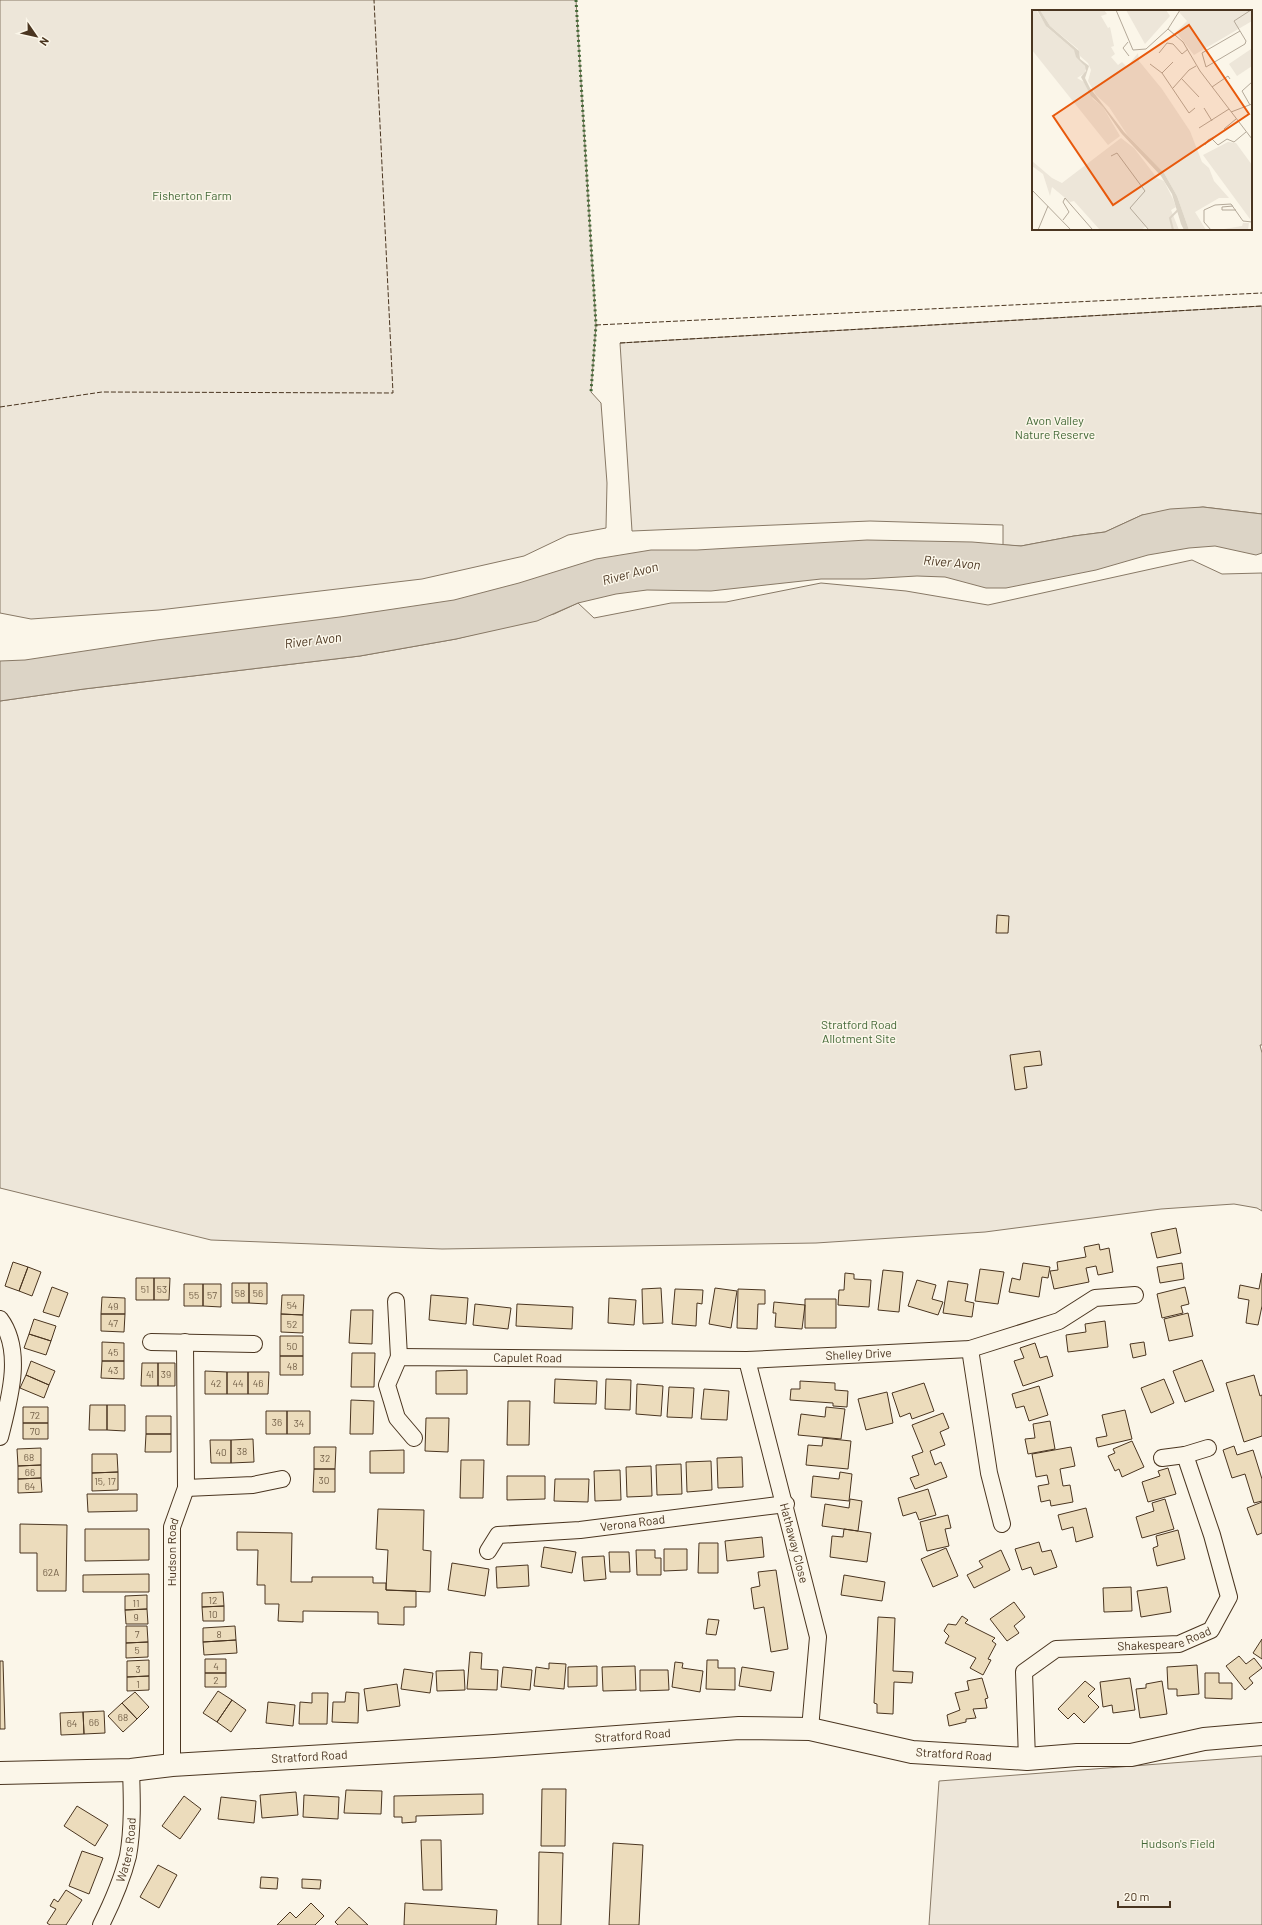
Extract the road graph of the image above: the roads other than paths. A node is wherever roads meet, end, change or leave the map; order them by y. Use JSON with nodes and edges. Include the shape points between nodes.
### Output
{"nodes":[{"id":1,"x":1135,"y":1295,"type":"dead end"},
{"id":2,"x":396,"y":1301,"type":"dead end"},
{"id":3,"x":0,"y":1319,"type":"edge"},
{"id":4,"x":151,"y":1342,"type":"dead end"},
{"id":5,"x":185,"y":1342,"type":"junction"},
{"id":6,"x":254,"y":1344,"type":"dead end"},
{"id":7,"x":970,"y":1349,"type":"junction"},
{"id":8,"x":399,"y":1357,"type":"junction"},
{"id":9,"x":747,"y":1360,"type":"junction"},
{"id":10,"x":4,"y":1403,"type":"edge"},
{"id":11,"x":0,"y":1437,"type":"edge"},
{"id":12,"x":414,"y":1438,"type":"dead end"},
{"id":13,"x":1208,"y":1448,"type":"dead end"},
{"id":14,"x":1185,"y":1455,"type":"junction"},
{"id":15,"x":1162,"y":1458,"type":"dead end"},
{"id":16,"x":282,"y":1479,"type":"dead end"},
{"id":17,"x":186,"y":1488,"type":"junction"},
{"id":18,"x":786,"y":1504,"type":"junction"},
{"id":19,"x":1002,"y":1524,"type":"dead end"},
{"id":20,"x":488,"y":1551,"type":"dead end"},
{"id":21,"x":810,"y":1729,"type":"junction"},
{"id":22,"x":1262,"y":1734,"type":"edge"},
{"id":23,"x":1027,"y":1759,"type":"junction"},
{"id":24,"x":172,"y":1765,"type":"junction"},
{"id":25,"x":131,"y":1770,"type":"junction"},
{"id":26,"x":0,"y":1773,"type":"edge"},
{"id":27,"x":102,"y":1925,"type":"edge"}],
"edges":[{"from":1,"to":7,"type":"street","name":"Shelley Drive","via":[[1095,1298],[1059,1321]]},
{"from":2,"to":8,"type":"street"},
{"from":3,"to":10,"type":"street","via":[[10,1338],[12,1354]]},
{"from":4,"to":5,"type":"street"},
{"from":5,"to":6,"type":"street"},
{"from":5,"to":17,"type":"street","name":"Hudson Road"},
{"from":7,"to":9,"type":"street","name":"Shelley Drive"},
{"from":7,"to":19,"type":"street","via":[[989,1473]]},
{"from":8,"to":9,"type":"street","name":"Capulet Road"},
{"from":8,"to":12,"type":"street","via":[[387,1385],[397,1418]]},
{"from":9,"to":18,"type":"street","name":"Hathaway Close"},
{"from":10,"to":11,"type":"street"},
{"from":13,"to":14,"type":"street"},
{"from":14,"to":15,"type":"street"},
{"from":14,"to":23,"type":"street","name":"Shakespeare Road","via":[[1212,1534],[1229,1597],[1212,1630],[1179,1644],[1056,1649],[1024,1672]]},
{"from":16,"to":17,"type":"street","via":[[253,1486]]},
{"from":17,"to":24,"type":"street","name":"Hudson Road","via":[[172,1527]]},
{"from":18,"to":20,"type":"street","name":"Verona Road","via":[[580,1530],[498,1535]]},
{"from":18,"to":21,"type":"street","name":"Hathaway Close","via":[[818,1637]]},
{"from":21,"to":23,"type":"street","name":"Stratford Road","via":[[912,1752]]},
{"from":21,"to":24,"type":"street","name":"Stratford Road","via":[[739,1728],[494,1746]]},
{"from":22,"to":23,"type":"street","name":"Stratford Road","via":[[1204,1739],[1132,1755],[1076,1755]]},
{"from":24,"to":25,"type":"street","name":"Stratford Road"},
{"from":25,"to":26,"type":"street","name":"Stratford Road"},
{"from":25,"to":27,"type":"street","name":"Waters Road","via":[[128,1856]]}]}
